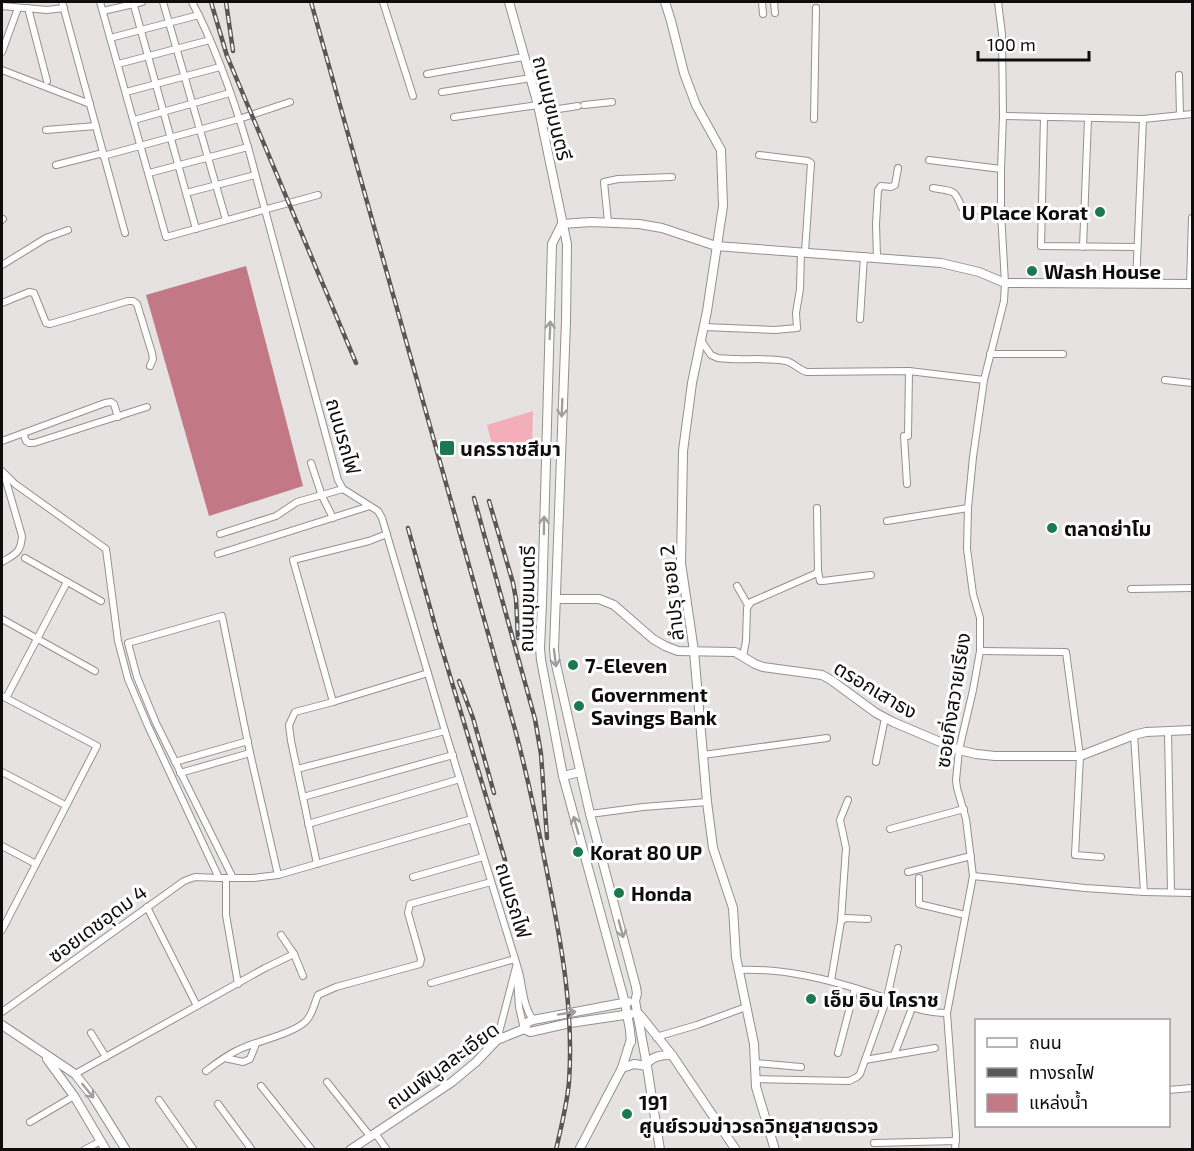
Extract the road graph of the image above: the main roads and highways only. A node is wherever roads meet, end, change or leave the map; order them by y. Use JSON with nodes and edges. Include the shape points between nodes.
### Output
{"nodes":[{"id":1,"x":508,"y":2,"type":"edge"},
{"id":2,"x":562,"y":224,"type":"junction"},
{"id":3,"x":556,"y":599,"type":"junction"},
{"id":4,"x":542,"y":604,"type":"junction"},
{"id":5,"x":580,"y":772,"type":"junction"},
{"id":6,"x":563,"y":776,"type":"junction"},
{"id":7,"x":630,"y":1002,"type":"junction"},
{"id":8,"x":638,"y":1013,"type":"junction"},
{"id":9,"x":627,"y":1014,"type":"junction"},
{"id":10,"x":2,"y":1025,"type":"edge"},
{"id":11,"x":524,"y":1029,"type":"junction"},
{"id":12,"x":631,"y":1042,"type":"junction"},
{"id":13,"x":43,"y":1054,"type":"junction"},
{"id":14,"x":672,"y":1055,"type":"junction"},
{"id":15,"x":647,"y":1064,"type":"junction"},
{"id":16,"x":622,"y":1068,"type":"junction"},
{"id":17,"x":116,"y":1132,"type":"junction"},
{"id":18,"x":101,"y":1141,"type":"junction"},
{"id":19,"x":106,"y":1149,"type":"edge"},
{"id":20,"x":126,"y":1149,"type":"edge"},
{"id":21,"x":350,"y":1149,"type":"edge"},
{"id":22,"x":579,"y":1149,"type":"edge"},
{"id":23,"x":660,"y":1149,"type":"edge"},
{"id":24,"x":736,"y":1149,"type":"edge"}],
"edges":[{"from":1,"to":2,"type":"main road","name":"ถนนมุขมนตรี","via":[[531,78]]},
{"from":2,"to":3,"type":"main road","name":"ถนนมุขมนตรี","one_way":true,"via":[[567,255]]},
{"from":4,"to":2,"type":"main road","name":"ถนนมุขมนตรี","one_way":true,"via":[[552,244]]},
{"from":3,"to":4,"type":"main road"},
{"from":3,"to":5,"type":"main road","name":"ถนนมุขมนตรี","one_way":true,"via":[[555,660]]},
{"from":4,"to":6,"type":"main road","name":"ถนนมุขมนตรี","via":[[541,660]]},
{"from":5,"to":6,"type":"main road"},
{"from":5,"to":7,"type":"main road","name":"ถนนมุขมนตรี","one_way":true,"via":[[633,973],[637,994]]},
{"from":7,"to":6,"type":"main road","name":"ถนนมุขมนตรี","one_way":true},
{"from":7,"to":8,"type":"main road"},
{"from":7,"to":9,"type":"main road"},
{"from":11,"to":7,"type":"main road","name":"ถนนพิบูลละเอียด","one_way":true,"via":[[533,1020]]},
{"from":8,"to":9,"type":"main road","name":"ถนนพิบูลละเอียด"},
{"from":8,"to":12,"type":"main road"},
{"from":8,"to":14,"type":"main road"},
{"from":8,"to":15,"type":"main road"},
{"from":9,"to":11,"type":"main road","name":"ถนนพิบูลละเอียด","via":[[530,1032]]},
{"from":9,"to":12,"type":"main road"},
{"from":10,"to":13,"type":"main road"},
{"from":11,"to":21,"type":"main road","name":"ถนนพิบูลละเอียด","via":[[497,1040],[452,1082]]},
{"from":12,"to":16,"type":"main road"},
{"from":13,"to":17,"type":"main road","one_way":true,"via":[[75,1074]]},
{"from":13,"to":18,"type":"main road"},
{"from":14,"to":15,"type":"main road","via":[[653,1058]]},
{"from":14,"to":24,"type":"main road"},
{"from":15,"to":16,"type":"main road"},
{"from":15,"to":23,"type":"main road"},
{"from":16,"to":22,"type":"main road"},
{"from":17,"to":18,"type":"main road"},
{"from":17,"to":20,"type":"main road"},
{"from":18,"to":19,"type":"main road"}]}
